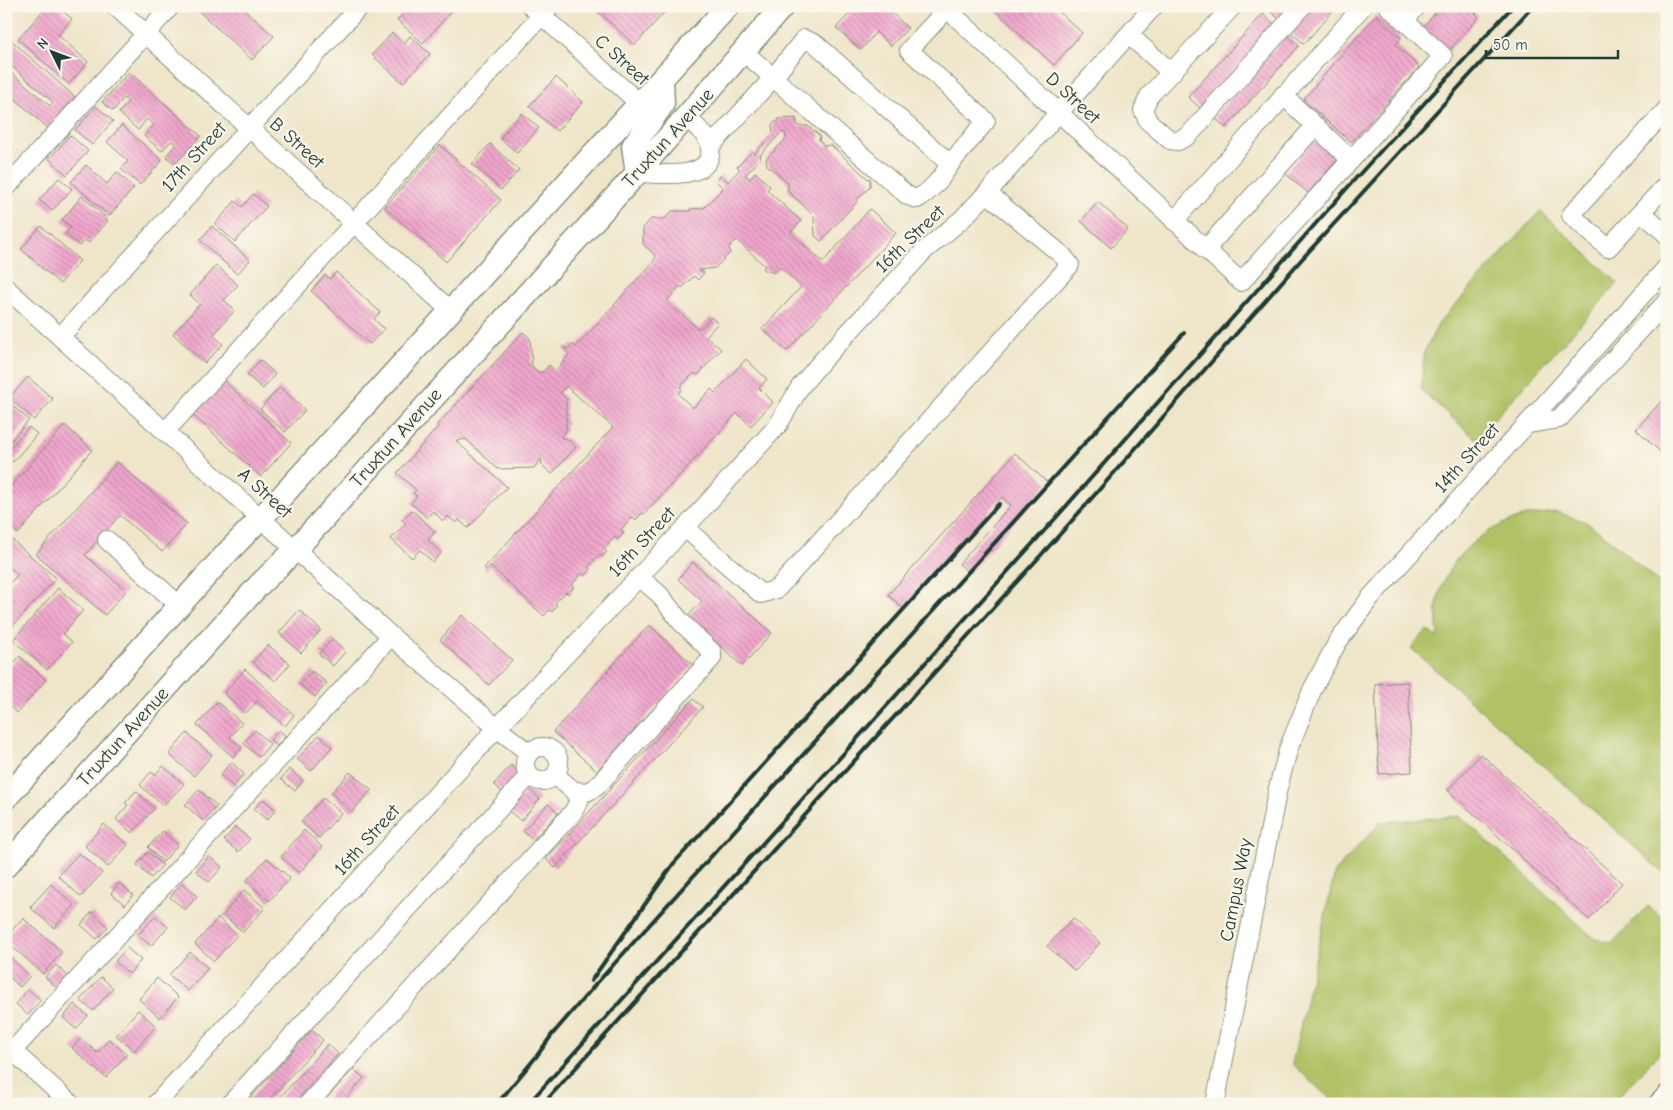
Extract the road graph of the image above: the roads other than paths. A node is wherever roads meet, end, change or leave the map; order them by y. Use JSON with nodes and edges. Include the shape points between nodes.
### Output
{"nodes":[{"id":1,"x":115,"y":6,"type":"edge"},
{"id":2,"x":171,"y":6,"type":"edge"},
{"id":3,"x":360,"y":6,"type":"edge"},
{"id":4,"x":728,"y":6,"type":"edge"},
{"id":5,"x":783,"y":6,"type":"edge"},
{"id":6,"x":1154,"y":6,"type":"edge"},
{"id":7,"x":1233,"y":6,"type":"edge"},
{"id":8,"x":1302,"y":6,"type":"edge"},
{"id":9,"x":1363,"y":6,"type":"edge"},
{"id":10,"x":1388,"y":6,"type":"edge"},
{"id":11,"x":1417,"y":6,"type":"edge"},
{"id":12,"x":946,"y":8,"type":"edge"},
{"id":13,"x":541,"y":9,"type":"edge"},
{"id":14,"x":1404,"y":21,"type":"junction"},
{"id":15,"x":146,"y":34,"type":"junction"},
{"id":16,"x":1128,"y":35,"type":"junction"},
{"id":17,"x":744,"y":52,"type":"junction"},
{"id":18,"x":1172,"y":73,"type":"junction"},
{"id":19,"x":773,"y":78,"type":"junction"},
{"id":20,"x":662,"y":79,"type":"junction"},
{"id":21,"x":1283,"y":95,"type":"junction"},
{"id":22,"x":640,"y":104,"type":"junction"},
{"id":23,"x":1667,"y":109,"type":"edge"},
{"id":24,"x":1059,"y":113,"type":"junction"},
{"id":25,"x":687,"y":118,"type":"junction"},
{"id":26,"x":1315,"y":126,"type":"junction"},
{"id":27,"x":250,"y":128,"type":"junction"},
{"id":28,"x":710,"y":147,"type":"junction"},
{"id":29,"x":1351,"y":160,"type":"junction"},
{"id":30,"x":950,"y":164,"type":"junction"},
{"id":31,"x":637,"y":173,"type":"junction"},
{"id":32,"x":1667,"y":184,"type":"edge"},
{"id":33,"x":6,"y":188,"type":"edge"},
{"id":34,"x":987,"y":193,"type":"junction"},
{"id":35,"x":1642,"y":212,"type":"junction"},
{"id":36,"x":1174,"y":221,"type":"junction"},
{"id":37,"x":354,"y":223,"type":"junction"},
{"id":38,"x":1667,"y":235,"type":"edge"},
{"id":39,"x":1205,"y":250,"type":"junction"},
{"id":40,"x":1667,"y":267,"type":"edge"},
{"id":41,"x":6,"y":288,"type":"edge"},
{"id":42,"x":1667,"y":301,"type":"edge"},
{"id":43,"x":451,"y":311,"type":"junction"},
{"id":44,"x":60,"y":337,"type":"junction"},
{"id":45,"x":1527,"y":424,"type":"junction"},
{"id":46,"x":165,"y":432,"type":"junction"},
{"id":47,"x":261,"y":519,"type":"junction"},
{"id":48,"x":685,"y":528,"type":"junction"},
{"id":49,"x":107,"y":540,"type":"dead end"},
{"id":50,"x":296,"y":549,"type":"junction"},
{"id":51,"x":640,"y":576,"type":"junction"},
{"id":52,"x":180,"y":606,"type":"junction"},
{"id":53,"x":391,"y":636,"type":"junction"},
{"id":54,"x":1313,"y":688,"type":"joint"},
{"id":55,"x":496,"y":728,"type":"junction"},
{"id":56,"x":529,"y":753,"type":"junction"},
{"id":57,"x":555,"y":775,"type":"junction"},
{"id":58,"x":529,"y":776,"type":"junction"},
{"id":59,"x":574,"y":791,"type":"junction"},
{"id":60,"x":6,"y":798,"type":"edge"},
{"id":61,"x":6,"y":866,"type":"edge"},
{"id":62,"x":8,"y":1051,"type":"edge"},
{"id":63,"x":1667,"y":1097,"type":"edge"},
{"id":64,"x":160,"y":1102,"type":"edge"},
{"id":65,"x":71,"y":1104,"type":"edge"},
{"id":66,"x":230,"y":1104,"type":"edge"},
{"id":67,"x":308,"y":1104,"type":"edge"},
{"id":68,"x":1215,"y":1104,"type":"edge"},
{"id":69,"x":1660,"y":1104,"type":"edge"}],
"edges":[{"from":1,"to":15,"type":"street","name":"B Street"},
{"from":2,"to":15,"type":"street"},
{"from":3,"to":27,"type":"street","name":"17th Street"},
{"from":4,"to":20,"type":"main road"},
{"from":5,"to":17,"type":"main road","name":"Truxtun Avenue"},
{"from":6,"to":16,"type":"street","name":"16th Street"},
{"from":7,"to":18,"type":"street"},
{"from":8,"to":18,"type":"street","via":[[1189,135],[1178,141],[1170,140],[1148,121],[1143,110],[1149,96]]},
{"from":9,"to":21,"type":"street"},
{"from":10,"to":14,"type":"street"},
{"from":11,"to":14,"type":"street"},
{"from":12,"to":24,"type":"street","name":"D Street"},
{"from":12,"to":30,"type":"street","via":[[909,50],[986,121]]},
{"from":13,"to":22,"type":"street","name":"C Street"},
{"from":13,"to":37,"type":"street"},
{"from":14,"to":29,"type":"street","via":[[1444,56]]},
{"from":15,"to":27,"type":"street","name":"B Street"},
{"from":15,"to":33,"type":"street"},
{"from":16,"to":18,"type":"street"},
{"from":16,"to":24,"type":"street","name":"16th Street"},
{"from":17,"to":19,"type":"street"},
{"from":17,"to":25,"type":"main road","name":"Truxtun Avenue"},
{"from":19,"to":28,"type":"street"},
{"from":19,"to":30,"type":"street","via":[[908,196],[917,199],[925,194],[945,174]]},
{"from":19,"to":30,"type":"street","via":[[807,39]]},
{"from":20,"to":22,"type":"main road"},
{"from":20,"to":31,"type":"main road","via":[[663,104],[633,146]]},
{"from":21,"to":26,"type":"street"},
{"from":21,"to":36,"type":"street"},
{"from":22,"to":43,"type":"main road"},
{"from":23,"to":35,"type":"street","via":[[1570,215],[1608,248]]},
{"from":24,"to":34,"type":"street","name":"16th Street"},
{"from":24,"to":36,"type":"street","name":"D Street"},
{"from":25,"to":28,"type":"street","via":[[706,137]]},
{"from":25,"to":31,"type":"main road","name":"Truxtun Avenue"},
{"from":26,"to":29,"type":"street"},
{"from":26,"to":39,"type":"street"},
{"from":27,"to":37,"type":"street","name":"B Street"},
{"from":27,"to":44,"type":"street","name":"17th Street"},
{"from":28,"to":31,"type":"street","via":[[710,158],[705,166],[688,174]]},
{"from":29,"to":39,"type":"street","name":"D Street","via":[[1241,282]]},
{"from":31,"to":50,"type":"main road","name":"Truxtun Avenue"},
{"from":32,"to":35,"type":"street"},
{"from":34,"to":48,"type":"street","name":"16th Street","via":[[925,250],[821,362],[800,387],[778,425]]},
{"from":34,"to":48,"type":"street","via":[[1070,265],[1050,288],[777,589],[760,594]]},
{"from":35,"to":38,"type":"street"},
{"from":36,"to":39,"type":"street","name":"D Street"},
{"from":37,"to":43,"type":"street","name":"B Street"},
{"from":37,"to":46,"type":"street"},
{"from":40,"to":45,"type":"street","name":"14th Street"},
{"from":41,"to":44,"type":"street","name":"A Street"},
{"from":42,"to":45,"type":"street","via":[[1559,419]]},
{"from":43,"to":47,"type":"main road"},
{"from":44,"to":46,"type":"street","name":"A Street"},
{"from":45,"to":54,"type":"street","name":"14th Street","via":[[1370,598],[1337,643]]},
{"from":46,"to":47,"type":"street","name":"A Street"},
{"from":47,"to":50,"type":"street","name":"A Street"},
{"from":47,"to":52,"type":"main road"},
{"from":48,"to":51,"type":"street","name":"16th Street"},
{"from":49,"to":52,"type":"street"},
{"from":50,"to":53,"type":"street","name":"A Street"},
{"from":50,"to":61,"type":"main road","name":"Truxtun Avenue","via":[[258,586]]},
{"from":51,"to":55,"type":"street","name":"16th Street"},
{"from":51,"to":59,"type":"street","via":[[712,652],[712,658],[596,787],[587,792]]},
{"from":52,"to":60,"type":"main road"},
{"from":53,"to":55,"type":"street","name":"A Street"},
{"from":53,"to":62,"type":"street"},
{"from":54,"to":68,"type":"street","name":"Campus Way","via":[[1289,746],[1278,788]]},
{"from":55,"to":56,"type":"street","name":"A Street"},
{"from":55,"to":64,"type":"street","name":"16th Street"},
{"from":56,"to":57,"type":"street","via":[[543,747],[553,752],[559,762]]},
{"from":56,"to":58,"type":"street","via":[[525,761]]},
{"from":57,"to":58,"type":"street","via":[[544,781]]},
{"from":57,"to":59,"type":"street"},
{"from":58,"to":66,"type":"street"},
{"from":59,"to":67,"type":"street","via":[[579,801],[573,812]]},
{"from":62,"to":65,"type":"street"},
{"from":63,"to":69,"type":"main road"}]}
